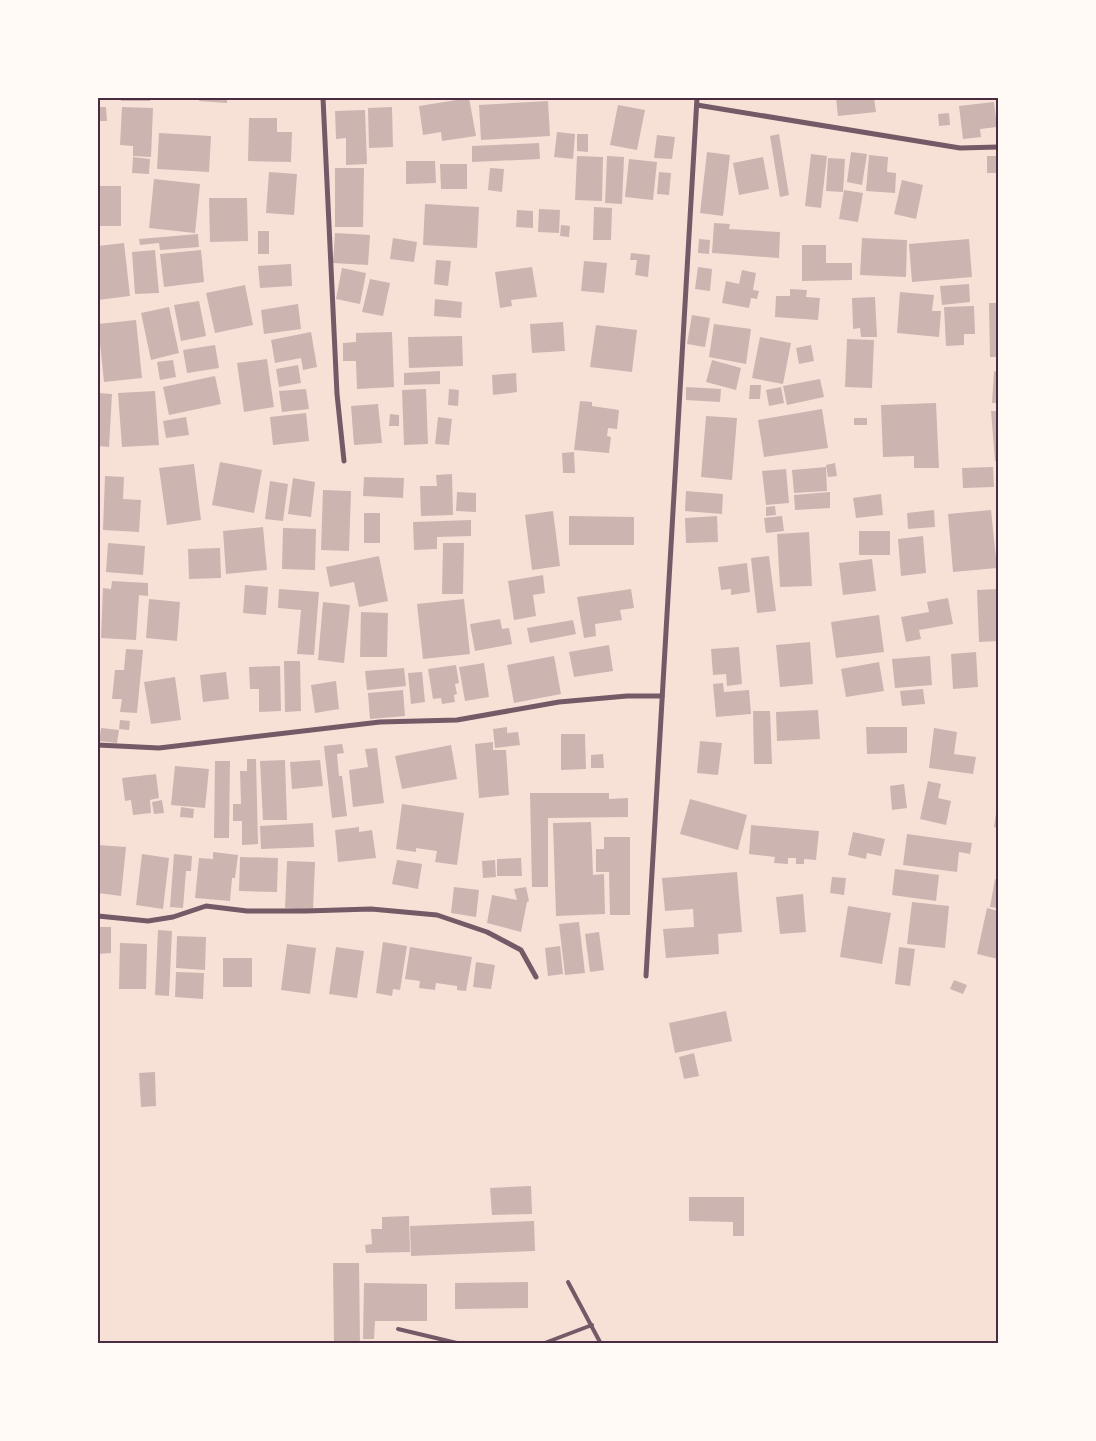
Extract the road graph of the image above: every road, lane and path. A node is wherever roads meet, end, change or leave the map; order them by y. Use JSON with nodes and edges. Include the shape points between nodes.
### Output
{"nodes":[{"id":1,"x":323,"y":98,"type":"edge"},
{"id":2,"x":697,"y":98,"type":"edge"},
{"id":3,"x":697,"y":105,"type":"junction"},
{"id":4,"x":998,"y":147,"type":"edge"},
{"id":5,"x":344,"y":461,"type":"dead end"},
{"id":6,"x":662,"y":696,"type":"junction"},
{"id":7,"x":98,"y":745,"type":"edge"},
{"id":8,"x":98,"y":916,"type":"edge"},
{"id":9,"x":646,"y":976,"type":"dead end"},
{"id":10,"x":536,"y":977,"type":"dead end"},
{"id":11,"x":568,"y":1282,"type":"dead end"},
{"id":12,"x":592,"y":1325,"type":"junction"},
{"id":13,"x":398,"y":1329,"type":"dead end"},
{"id":14,"x":461,"y":1344,"type":"edge"},
{"id":15,"x":542,"y":1344,"type":"edge"},
{"id":16,"x":602,"y":1344,"type":"edge"}],
"edges":[{"from":1,"to":5,"type":"street","via":[[337,394]]},
{"from":2,"to":3,"type":"street"},
{"from":3,"to":4,"type":"street","via":[[960,148]]},
{"from":3,"to":6,"type":"street"},
{"from":6,"to":7,"type":"street","via":[[559,702],[457,720],[380,722],[159,748]]},
{"from":6,"to":9,"type":"street"},
{"from":8,"to":10,"type":"street","via":[[148,921],[206,906],[248,911],[370,910],[437,915],[487,932],[521,950]]},
{"from":11,"to":12,"type":"lane"},
{"from":12,"to":15,"type":"lane"},
{"from":12,"to":16,"type":"lane"},
{"from":13,"to":14,"type":"lane"}]}
